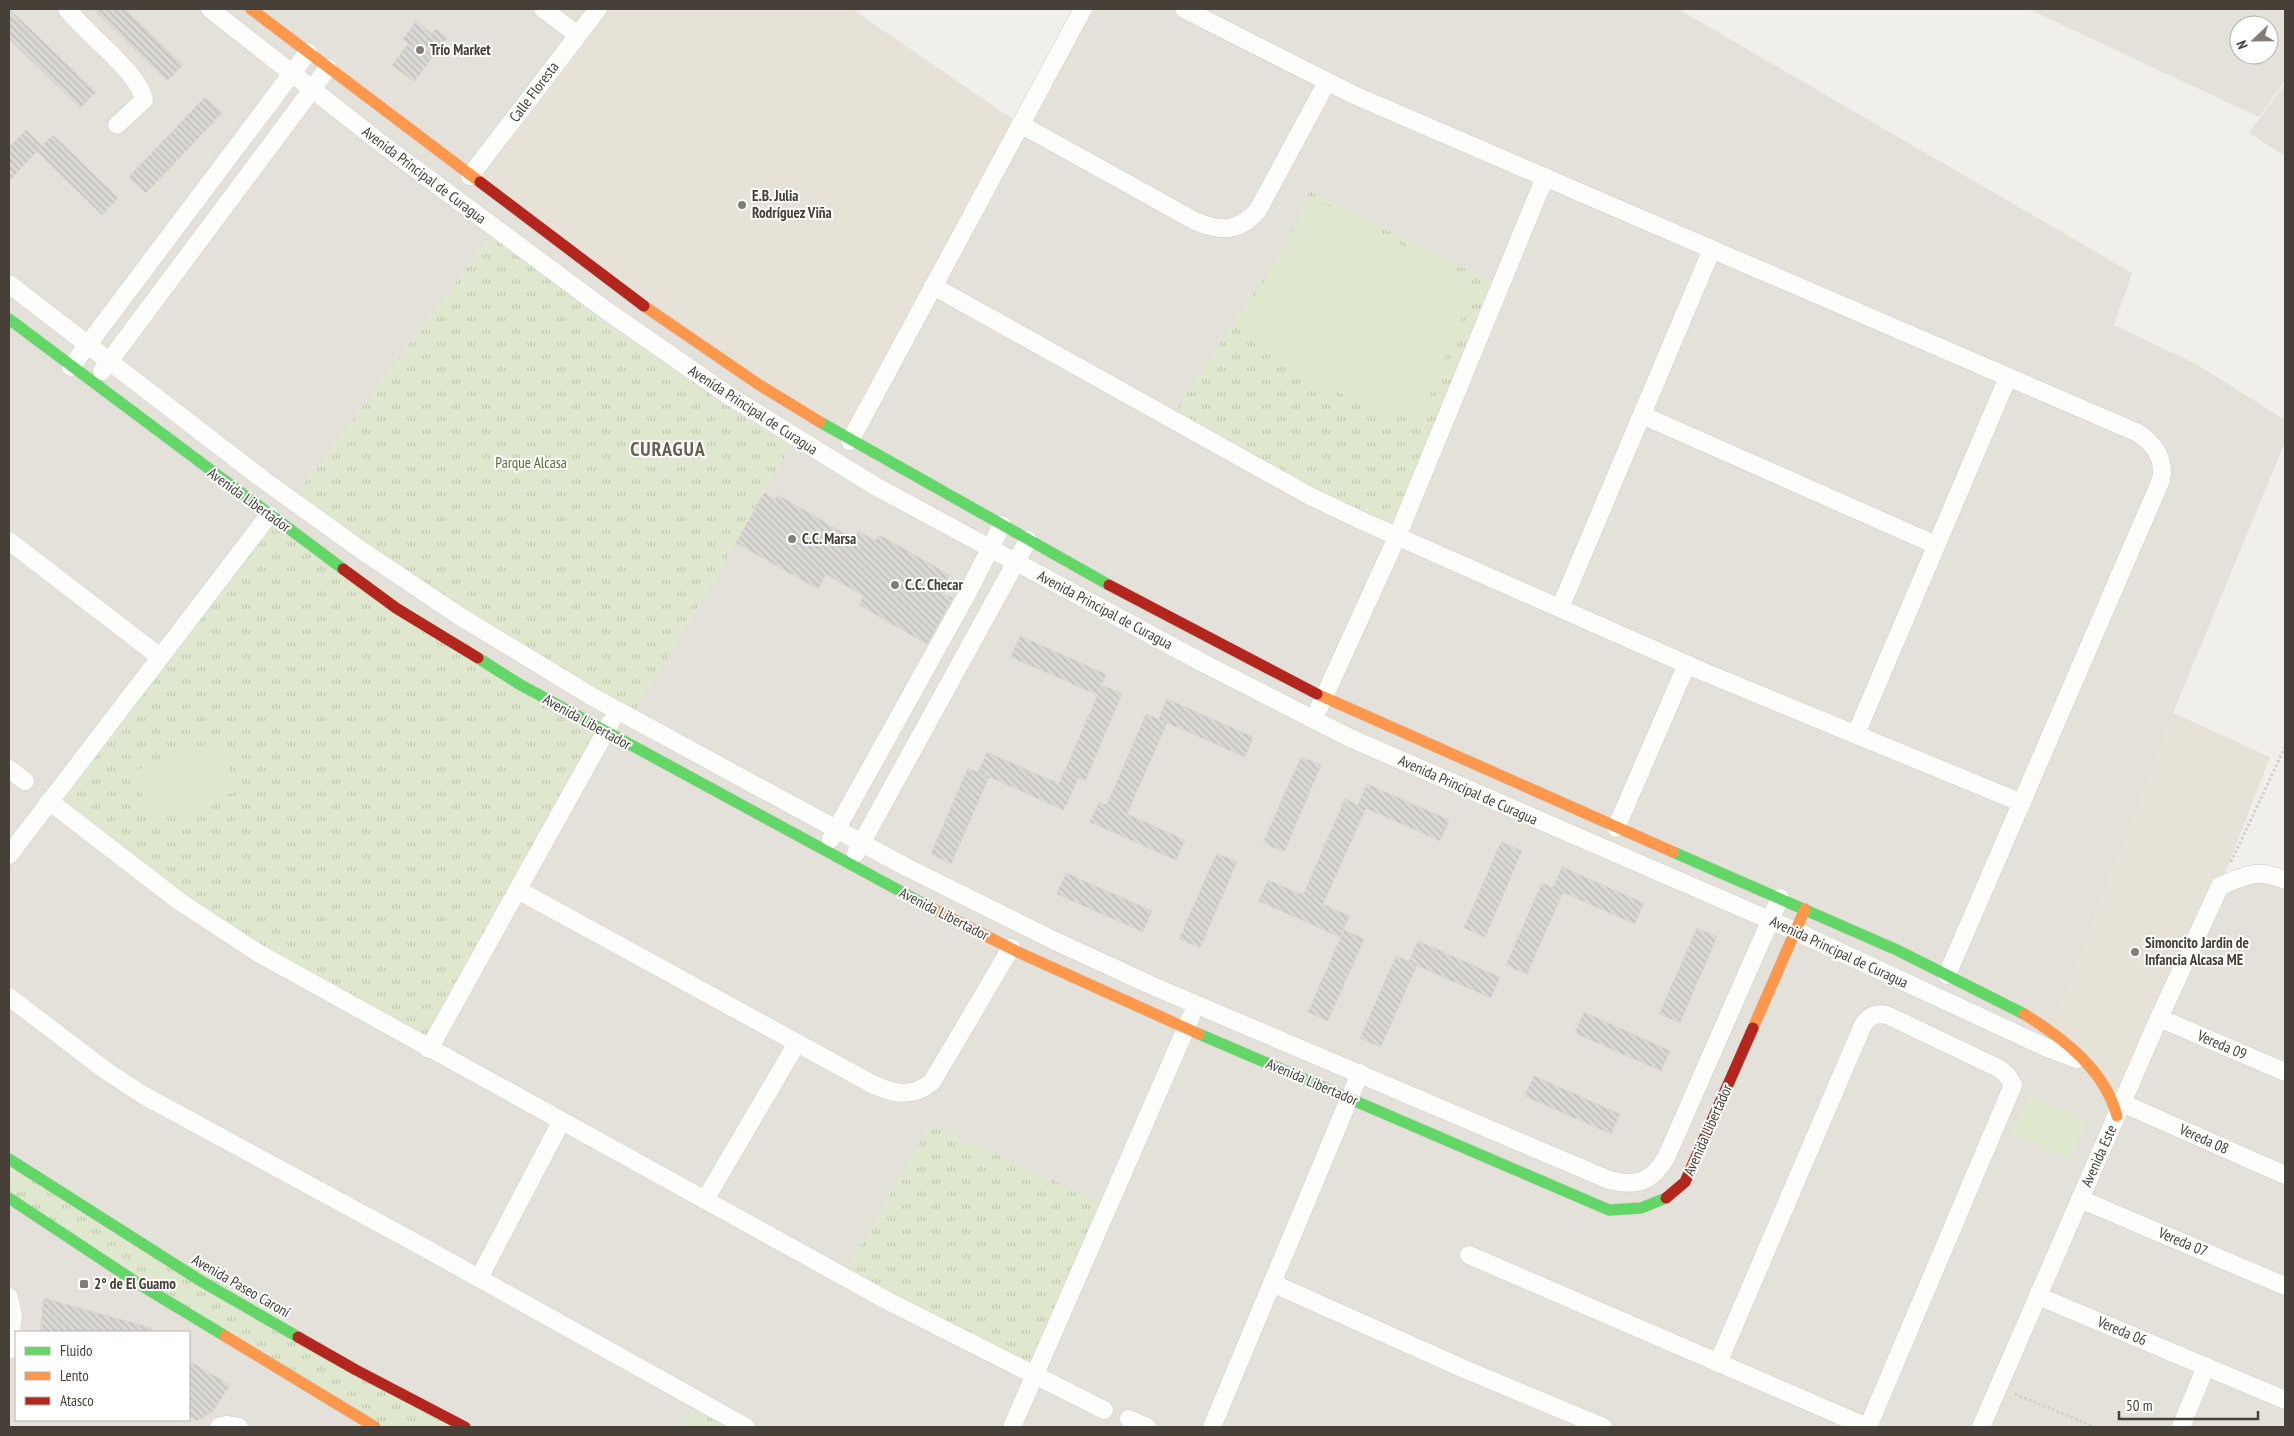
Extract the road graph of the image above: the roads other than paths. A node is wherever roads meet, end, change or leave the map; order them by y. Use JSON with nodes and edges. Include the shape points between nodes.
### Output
{"nodes":[{"id":1,"x":67,"y":9,"type":"edge"},
{"id":2,"x":210,"y":9,"type":"edge"},
{"id":3,"x":251,"y":9,"type":"edge"},
{"id":4,"x":543,"y":9,"type":"edge"},
{"id":5,"x":598,"y":9,"type":"edge"},
{"id":6,"x":1083,"y":9,"type":"edge"},
{"id":7,"x":1184,"y":9,"type":"edge"},
{"id":8,"x":578,"y":35,"type":"junction"},
{"id":9,"x":308,"y":52,"type":"junction"},
{"id":10,"x":328,"y":68,"type":"junction"},
{"id":11,"x":292,"y":73,"type":"junction"},
{"id":12,"x":1327,"y":82,"type":"junction"},
{"id":13,"x":312,"y":89,"type":"junction"},
{"id":14,"x":1020,"y":124,"type":"junction"},
{"id":15,"x":117,"y":126,"type":"dead end"},
{"id":16,"x":470,"y":176,"type":"junction"},
{"id":17,"x":1545,"y":177,"type":"junction"},
{"id":18,"x":1712,"y":249,"type":"junction"},
{"id":19,"x":9,"y":284,"type":"edge"},
{"id":20,"x":933,"y":286,"type":"junction"},
{"id":21,"x":9,"y":319,"type":"edge"},
{"id":22,"x":87,"y":345,"type":"junction"},
{"id":23,"x":109,"y":362,"type":"junction"},
{"id":24,"x":71,"y":367,"type":"junction"},
{"id":25,"x":2008,"y":377,"type":"junction"},
{"id":26,"x":92,"y":383,"type":"junction"},
{"id":27,"x":1642,"y":415,"type":"junction"},
{"id":28,"x":850,"y":441,"type":"junction"},
{"id":29,"x":269,"y":515,"type":"junction"},
{"id":30,"x":1002,"y":525,"type":"junction"},
{"id":31,"x":1397,"y":536,"type":"junction"},
{"id":32,"x":1028,"y":540,"type":"junction"},
{"id":33,"x":9,"y":541,"type":"edge"},
{"id":34,"x":1936,"y":545,"type":"junction"},
{"id":35,"x":990,"y":548,"type":"junction"},
{"id":36,"x":1016,"y":563,"type":"junction"},
{"id":37,"x":1560,"y":608,"type":"junction"},
{"id":38,"x":160,"y":657,"type":"junction"},
{"id":39,"x":1687,"y":664,"type":"junction"},
{"id":40,"x":1324,"y":698,"type":"junction"},
{"id":41,"x":618,"y":710,"type":"junction"},
{"id":42,"x":1313,"y":720,"type":"junction"},
{"id":43,"x":606,"y":732,"type":"junction"},
{"id":44,"x":1856,"y":734,"type":"junction"},
{"id":45,"x":9,"y":769,"type":"edge"},
{"id":46,"x":25,"y":781,"type":"dead end"},
{"id":47,"x":49,"y":801,"type":"junction"},
{"id":48,"x":2022,"y":803,"type":"junction"},
{"id":49,"x":1616,"y":828,"type":"junction"},
{"id":50,"x":836,"y":829,"type":"junction"},
{"id":51,"x":862,"y":843,"type":"junction"},
{"id":52,"x":825,"y":850,"type":"junction"},
{"id":53,"x":9,"y":855,"type":"edge"},
{"id":54,"x":850,"y":865,"type":"junction"},
{"id":55,"x":2285,"y":880,"type":"edge"},
{"id":56,"x":518,"y":890,"type":"junction"},
{"id":57,"x":1780,"y":898,"type":"junction"},
{"id":58,"x":1804,"y":910,"type":"junction"},
{"id":59,"x":1770,"y":920,"type":"junction"},
{"id":60,"x":1795,"y":931,"type":"junction"},
{"id":61,"x":1011,"y":948,"type":"junction"},
{"id":62,"x":1947,"y":975,"type":"junction"},
{"id":63,"x":9,"y":997,"type":"edge"},
{"id":64,"x":1196,"y":1004,"type":"junction"},
{"id":65,"x":2159,"y":1018,"type":"junction"},
{"id":66,"x":1186,"y":1028,"type":"junction"},
{"id":67,"x":797,"y":1043,"type":"junction"},
{"id":68,"x":429,"y":1049,"type":"junction"},
{"id":69,"x":2086,"y":1063,"type":"junction"},
{"id":70,"x":2284,"y":1067,"type":"edge"},
{"id":71,"x":1360,"y":1073,"type":"junction"},
{"id":72,"x":1350,"y":1098,"type":"junction"},
{"id":73,"x":2119,"y":1110,"type":"junction"},
{"id":74,"x":561,"y":1122,"type":"junction"},
{"id":75,"x":9,"y":1159,"type":"edge"},
{"id":76,"x":2285,"y":1175,"type":"edge"},
{"id":77,"x":9,"y":1198,"type":"edge"},
{"id":78,"x":2080,"y":1199,"type":"junction"},
{"id":79,"x":705,"y":1200,"type":"junction"},
{"id":80,"x":1469,"y":1255,"type":"dead end"},
{"id":81,"x":479,"y":1278,"type":"junction"},
{"id":82,"x":1272,"y":1283,"type":"junction"},
{"id":83,"x":2285,"y":1286,"type":"edge"},
{"id":84,"x":2038,"y":1296,"type":"junction"},
{"id":85,"x":9,"y":1297,"type":"edge"},
{"id":86,"x":9,"y":1350,"type":"edge"},
{"id":87,"x":1718,"y":1363,"type":"junction"},
{"id":88,"x":2206,"y":1366,"type":"junction"},
{"id":89,"x":1034,"y":1376,"type":"junction"},
{"id":90,"x":2285,"y":1400,"type":"edge"},
{"id":91,"x":1104,"y":1410,"type":"dead end"},
{"id":92,"x":1129,"y":1420,"type":"dead end"},
{"id":93,"x":1563,"y":1420,"type":"edge"},
{"id":94,"x":219,"y":1427,"type":"edge"},
{"id":95,"x":239,"y":1427,"type":"edge"},
{"id":96,"x":375,"y":1427,"type":"edge"},
{"id":97,"x":464,"y":1427,"type":"edge"},
{"id":98,"x":746,"y":1427,"type":"edge"},
{"id":99,"x":1012,"y":1427,"type":"edge"},
{"id":100,"x":1147,"y":1427,"type":"edge"},
{"id":101,"x":1212,"y":1427,"type":"edge"},
{"id":102,"x":1603,"y":1427,"type":"edge"},
{"id":103,"x":1867,"y":1427,"type":"edge"},
{"id":104,"x":1981,"y":1427,"type":"edge"},
{"id":105,"x":2181,"y":1427,"type":"edge"}],
"edges":[{"from":1,"to":15,"type":"street","via":[[133,77],[142,91],[144,100]]},
{"from":2,"to":11,"type":"street","name":"Avenida Principal de Curagua"},
{"from":3,"to":9,"type":"street","name":"Avenida Principal de Curagua"},
{"from":4,"to":8,"type":"street"},
{"from":5,"to":8,"type":"street","name":"Calle Floresta"},
{"from":6,"to":14,"type":"street"},
{"from":7,"to":12,"type":"street"},
{"from":8,"to":16,"type":"street","name":"Calle Floresta"},
{"from":9,"to":10,"type":"street","name":"Avenida Principal de Curagua"},
{"from":9,"to":11,"type":"street"},
{"from":10,"to":13,"type":"street"},
{"from":10,"to":16,"type":"street","name":"Avenida Principal de Curagua"},
{"from":11,"to":13,"type":"street","name":"Avenida Principal de Curagua"},
{"from":11,"to":22,"type":"street"},
{"from":12,"to":14,"type":"street","via":[[1258,210],[1244,224],[1226,229],[1195,221]]},
{"from":12,"to":17,"type":"street"},
{"from":13,"to":23,"type":"street"},
{"from":13,"to":35,"type":"street","name":"Avenida Principal de Curagua","via":[[525,251],[672,357],[835,463]]},
{"from":14,"to":20,"type":"street"},
{"from":16,"to":28,"type":"street","name":"Avenida Principal de Curagua","via":[[703,347]]},
{"from":17,"to":18,"type":"street"},
{"from":17,"to":31,"type":"street"},
{"from":18,"to":25,"type":"street"},
{"from":18,"to":27,"type":"street"},
{"from":19,"to":22,"type":"street","name":"Avenida Libertador"},
{"from":20,"to":28,"type":"street"},
{"from":20,"to":31,"type":"street","via":[[1308,495]]},
{"from":21,"to":24,"type":"street","name":"Avenida Libertador"},
{"from":22,"to":23,"type":"street","name":"Avenida Libertador"},
{"from":22,"to":24,"type":"street"},
{"from":23,"to":26,"type":"street"},
{"from":23,"to":41,"type":"street","name":"Avenida Libertador","via":[[276,489],[397,575],[546,669]]},
{"from":24,"to":26,"type":"street","name":"Avenida Libertador"},
{"from":25,"to":34,"type":"street"},
{"from":25,"to":48,"type":"street","via":[[2138,433],[2157,452],[2162,466],[2161,480]]},
{"from":26,"to":29,"type":"street","name":"Avenida Libertador"},
{"from":27,"to":34,"type":"street"},
{"from":27,"to":37,"type":"street"},
{"from":28,"to":30,"type":"street","name":"Avenida Principal de Curagua"},
{"from":29,"to":38,"type":"street"},
{"from":29,"to":43,"type":"street","name":"Avenida Libertador","via":[[432,631]]},
{"from":30,"to":32,"type":"street","name":"Avenida Principal de Curagua"},
{"from":30,"to":35,"type":"street"},
{"from":31,"to":37,"type":"street"},
{"from":31,"to":40,"type":"street"},
{"from":32,"to":36,"type":"street"},
{"from":32,"to":40,"type":"street","name":"Avenida Principal de Curagua"},
{"from":33,"to":38,"type":"street"},
{"from":34,"to":44,"type":"street"},
{"from":35,"to":36,"type":"street","name":"Avenida Principal de Curagua"},
{"from":35,"to":50,"type":"street"},
{"from":36,"to":42,"type":"street","name":"Avenida Principal de Curagua"},
{"from":36,"to":51,"type":"street"},
{"from":37,"to":39,"type":"street"},
{"from":38,"to":47,"type":"street"},
{"from":39,"to":44,"type":"street"},
{"from":39,"to":49,"type":"street"},
{"from":40,"to":42,"type":"street"},
{"from":40,"to":49,"type":"street","name":"Avenida Principal de Curagua"},
{"from":41,"to":43,"type":"street"},
{"from":41,"to":50,"type":"street","name":"Avenida Libertador"},
{"from":42,"to":59,"type":"street","name":"Avenida Principal de Curagua","via":[[1404,763]]},
{"from":43,"to":52,"type":"street","name":"Avenida Libertador"},
{"from":43,"to":56,"type":"street"},
{"from":44,"to":48,"type":"street"},
{"from":45,"to":46,"type":"street"},
{"from":47,"to":53,"type":"street"},
{"from":47,"to":68,"type":"street","via":[[178,901],[224,932]]},
{"from":48,"to":62,"type":"street"},
{"from":49,"to":57,"type":"street","name":"Avenida Principal de Curagua"},
{"from":50,"to":51,"type":"street","name":"Avenida Libertador"},
{"from":50,"to":52,"type":"street"},
{"from":51,"to":54,"type":"street"},
{"from":51,"to":64,"type":"street","name":"Avenida Libertador","via":[[1053,940]]},
{"from":52,"to":54,"type":"street","name":"Avenida Libertador"},
{"from":54,"to":61,"type":"street","name":"Avenida Libertador"},
{"from":55,"to":65,"type":"street","name":"Avenida Este","via":[[2263,873],[2220,886]]},
{"from":56,"to":67,"type":"street"},
{"from":56,"to":68,"type":"street"},
{"from":57,"to":58,"type":"street","name":"Avenida Principal de Curagua"},
{"from":57,"to":59,"type":"street","name":"Avenida Libertador"},
{"from":58,"to":60,"type":"street","name":"Avenida Libertador"},
{"from":58,"to":62,"type":"street","name":"Avenida Principal de Curagua"},
{"from":59,"to":60,"type":"street","name":"Avenida Principal de Curagua"},
{"from":59,"to":71,"type":"street","name":"Avenida Libertador","via":[[1675,1141],[1660,1168],[1642,1181],[1623,1184],[1588,1172]]},
{"from":60,"to":69,"type":"street","name":"Avenida Principal de Curagua"},
{"from":60,"to":72,"type":"street","name":"Avenida Libertador","via":[[1693,1167],[1676,1192],[1652,1205],[1624,1211],[1593,1205]]},
{"from":61,"to":66,"type":"street","name":"Avenida Libertador"},
{"from":61,"to":67,"type":"street","via":[[932,1082],[921,1089],[903,1094],[884,1090]]},
{"from":62,"to":69,"type":"street","name":"Avenida Principal de Curagua","via":[[2050,1030]]},
{"from":63,"to":81,"type":"street","via":[[143,1095]]},
{"from":64,"to":66,"type":"street"},
{"from":64,"to":71,"type":"street","name":"Avenida Libertador"},
{"from":65,"to":70,"type":"street","name":"Vereda 09"},
{"from":65,"to":73,"type":"street","name":"Avenida Este"},
{"from":66,"to":72,"type":"street","name":"Avenida Libertador"},
{"from":66,"to":89,"type":"street"},
{"from":67,"to":79,"type":"street"},
{"from":68,"to":74,"type":"street"},
{"from":69,"to":73,"type":"street","name":"Avenida Principal de Curagua","via":[[2106,1086]]},
{"from":71,"to":72,"type":"street"},
{"from":72,"to":82,"type":"street"},
{"from":73,"to":76,"type":"street","name":"Vereda 08"},
{"from":73,"to":78,"type":"street","name":"Avenida Este"},
{"from":74,"to":79,"type":"street"},
{"from":74,"to":81,"type":"street"},
{"from":75,"to":97,"type":"street","name":"Avenida Paseo Caroní","via":[[209,1286]]},
{"from":77,"to":96,"type":"street","via":[[132,1280]]},
{"from":78,"to":83,"type":"street","name":"Vereda 07"},
{"from":78,"to":84,"type":"street","name":"Avenida Este"},
{"from":79,"to":89,"type":"street","via":[[888,1301]]},
{"from":80,"to":87,"type":"street"},
{"from":81,"to":98,"type":"street"},
{"from":82,"to":93,"type":"street","via":[[1462,1368]]},
{"from":82,"to":101,"type":"street"},
{"from":84,"to":88,"type":"street","name":"Vereda 06"},
{"from":84,"to":104,"type":"street","name":"Avenida Este"},
{"from":85,"to":86,"type":"street","via":[[13,1315]]},
{"from":87,"to":103,"type":"street"},
{"from":87,"to":103,"type":"street","via":[[1863,1025],[1872,1016],[1888,1015],[2000,1069],[2013,1085]]},
{"from":88,"to":90,"type":"street","name":"Vereda 06"},
{"from":88,"to":105,"type":"street"},
{"from":89,"to":91,"type":"street"},
{"from":89,"to":99,"type":"street"},
{"from":92,"to":100,"type":"street"},
{"from":93,"to":102,"type":"street"},
{"from":94,"to":95,"type":"street"}]}
